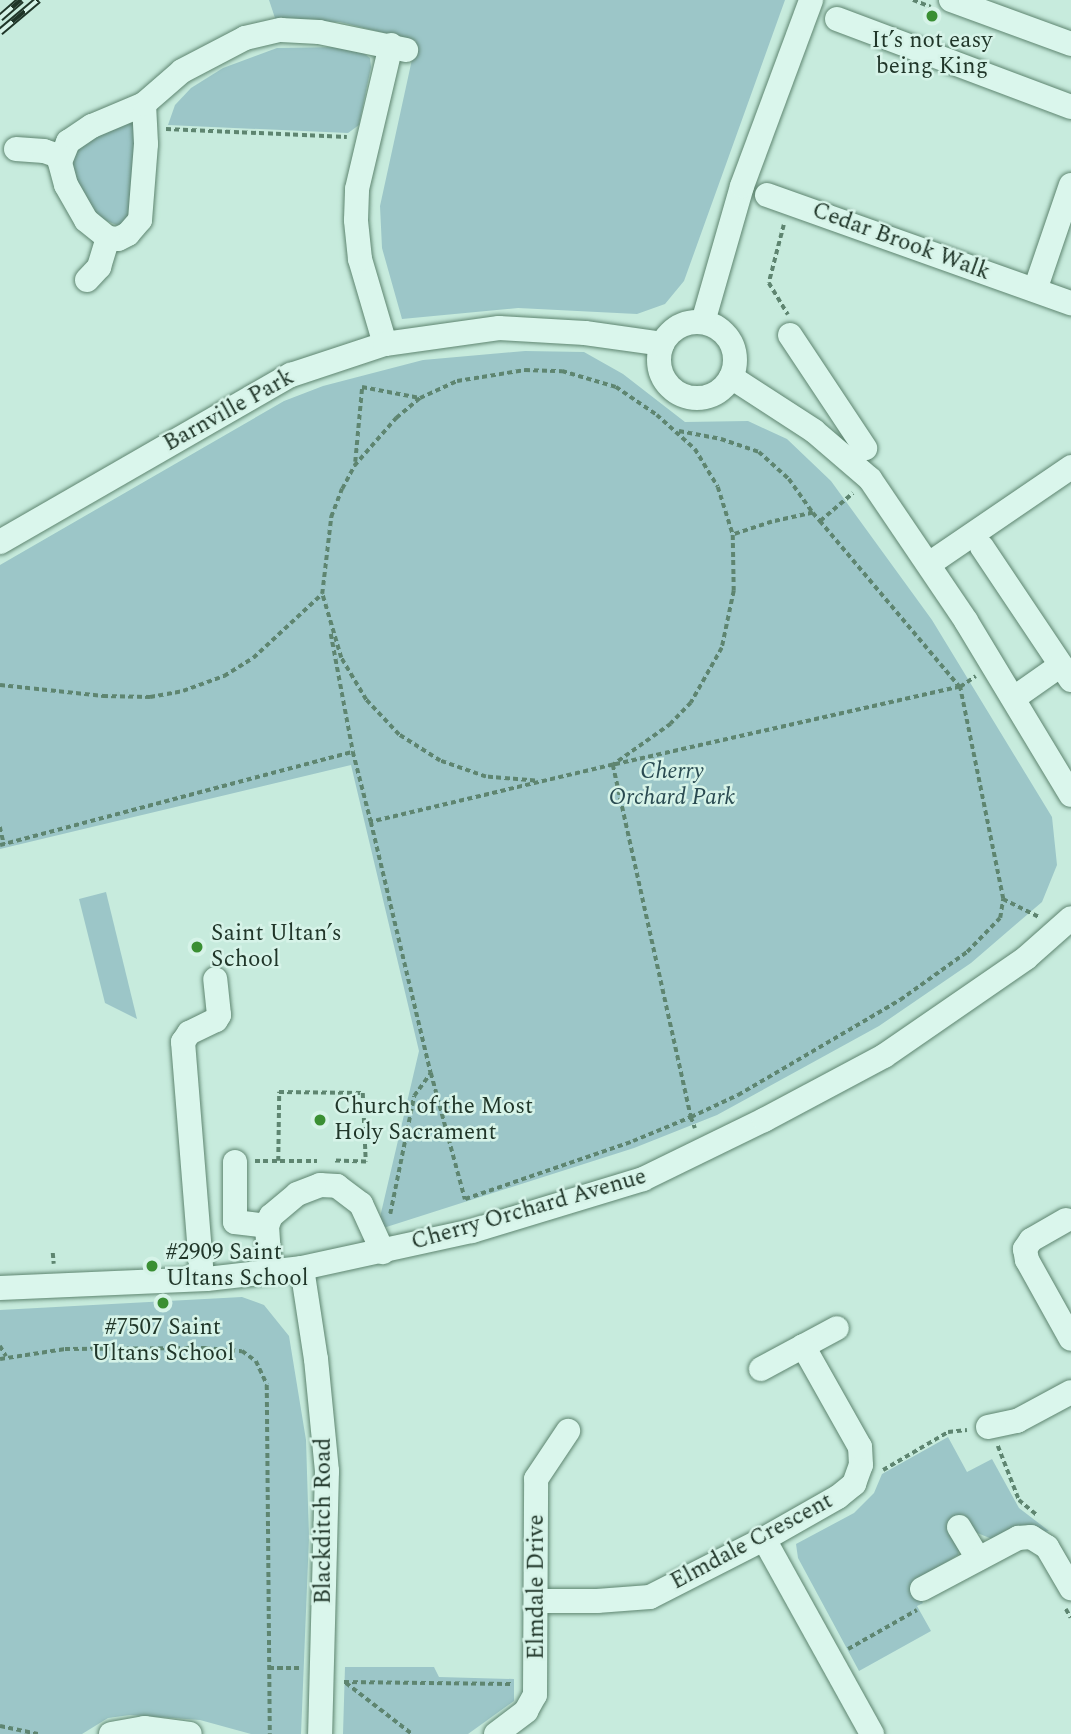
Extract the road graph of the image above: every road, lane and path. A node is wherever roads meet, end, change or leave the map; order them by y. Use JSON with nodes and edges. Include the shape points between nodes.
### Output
{"nodes":[{"id":1,"x":811,"y":0,"type":"edge"},
{"id":2,"x":951,"y":0,"type":"edge"},
{"id":3,"x":837,"y":19,"type":"dead end"},
{"id":4,"x":1071,"y":44,"type":"edge"},
{"id":5,"x":1071,"y":107,"type":"edge"},
{"id":6,"x":145,"y":116,"type":"junction"},
{"id":7,"x":370,"y":138,"type":"junction"},
{"id":8,"x":16,"y":149,"type":"dead end"},
{"id":9,"x":61,"y":157,"type":"junction"},
{"id":10,"x":1068,"y":194,"type":"edge"},
{"id":11,"x":767,"y":195,"type":"dead end"},
{"id":12,"x":790,"y":203,"type":"junction"},
{"id":13,"x":108,"y":238,"type":"junction"},
{"id":14,"x":87,"y":280,"type":"dead end"},
{"id":15,"x":1035,"y":290,"type":"junction"},
{"id":16,"x":1071,"y":303,"type":"edge"},
{"id":17,"x":703,"y":323,"type":"junction"},
{"id":18,"x":792,"y":330,"type":"joint"},
{"id":19,"x":385,"y":344,"type":"junction"},
{"id":20,"x":662,"y":344,"type":"junction"},
{"id":21,"x":731,"y":377,"type":"junction"},
{"id":22,"x":420,"y":398,"type":"junction"},
{"id":23,"x":835,"y":404,"type":"junction"},
{"id":24,"x":677,"y":431,"type":"junction"},
{"id":25,"x":814,"y":431,"type":"junction"},
{"id":26,"x":865,"y":448,"type":"dead end"},
{"id":27,"x":354,"y":466,"type":"junction"},
{"id":28,"x":1071,"y":467,"type":"edge"},
{"id":29,"x":870,"y":479,"type":"junction"},
{"id":30,"x":813,"y":513,"type":"junction"},
{"id":31,"x":820,"y":521,"type":"junction"},
{"id":32,"x":733,"y":535,"type":"junction"},
{"id":33,"x":0,"y":542,"type":"edge"},
{"id":34,"x":982,"y":547,"type":"dead end"},
{"id":35,"x":929,"y":564,"type":"junction"},
{"id":36,"x":322,"y":594,"type":"junction"},
{"id":37,"x":328,"y":621,"type":"junction"},
{"id":38,"x":1066,"y":673,"type":"edge"},
{"id":39,"x":0,"y":685,"type":"edge"},
{"id":40,"x":960,"y":687,"type":"junction"},
{"id":41,"x":1014,"y":698,"type":"junction"},
{"id":42,"x":353,"y":752,"type":"junction"},
{"id":43,"x":613,"y":765,"type":"junction"},
{"id":44,"x":535,"y":781,"type":"junction"},
{"id":45,"x":1071,"y":795,"type":"edge"},
{"id":46,"x":371,"y":822,"type":"junction"},
{"id":47,"x":0,"y":827,"type":"edge"},
{"id":48,"x":2,"y":845,"type":"edge"},
{"id":49,"x":1003,"y":899,"type":"junction"},
{"id":50,"x":1066,"y":923,"type":"edge"},
{"id":51,"x":215,"y":979,"type":"dead end"},
{"id":52,"x":430,"y":1073,"type":"junction"},
{"id":53,"x":691,"y":1117,"type":"junction"},
{"id":54,"x":702,"y":1150,"type":"junction"},
{"id":55,"x":278,"y":1161,"type":"junction"},
{"id":56,"x":319,"y":1161,"type":"dead end"},
{"id":57,"x":331,"y":1161,"type":"dead end"},
{"id":58,"x":235,"y":1162,"type":"joint"},
{"id":59,"x":1066,"y":1220,"type":"dead end"},
{"id":60,"x":267,"y":1226,"type":"junction"},
{"id":61,"x":383,"y":1252,"type":"junction"},
{"id":62,"x":302,"y":1268,"type":"junction"},
{"id":63,"x":270,"y":1271,"type":"junction"},
{"id":64,"x":202,"y":1278,"type":"junction"},
{"id":65,"x":0,"y":1288,"type":"edge"},
{"id":66,"x":837,"y":1328,"type":"dead end"},
{"id":67,"x":1071,"y":1339,"type":"edge"},
{"id":68,"x":0,"y":1346,"type":"edge"},
{"id":69,"x":803,"y":1346,"type":"junction"},
{"id":70,"x":6,"y":1357,"type":"junction"},
{"id":71,"x":0,"y":1359,"type":"edge"},
{"id":72,"x":761,"y":1369,"type":"dead end"},
{"id":73,"x":1071,"y":1392,"type":"edge"},
{"id":74,"x":988,"y":1427,"type":"junction"},
{"id":75,"x":568,"y":1431,"type":"dead end"},
{"id":76,"x":861,"y":1465,"type":"junction"},
{"id":77,"x":959,"y":1527,"type":"dead end"},
{"id":78,"x":764,"y":1539,"type":"junction"},
{"id":79,"x":1047,"y":1547,"type":"junction"},
{"id":80,"x":978,"y":1559,"type":"junction"},
{"id":81,"x":1068,"y":1597,"type":"edge"},
{"id":82,"x":920,"y":1599,"type":"joint"},
{"id":83,"x":536,"y":1601,"type":"junction"},
{"id":84,"x":1071,"y":1618,"type":"edge"},
{"id":85,"x":831,"y":1659,"type":"junction"},
{"id":86,"x":269,"y":1668,"type":"junction"},
{"id":87,"x":323,"y":1668,"type":"junction"},
{"id":88,"x":537,"y":1685,"type":"junction"},
{"id":89,"x":0,"y":1726,"type":"edge"},
{"id":90,"x":39,"y":1734,"type":"edge"},
{"id":91,"x":111,"y":1734,"type":"edge"},
{"id":92,"x":190,"y":1734,"type":"edge"},
{"id":93,"x":270,"y":1734,"type":"edge"},
{"id":94,"x":320,"y":1734,"type":"edge"},
{"id":95,"x":412,"y":1734,"type":"edge"},
{"id":96,"x":496,"y":1734,"type":"edge"},
{"id":97,"x":872,"y":1734,"type":"edge"}],
"edges":[{"from":1,"to":17,"type":"street","via":[[742,186]]},
{"from":2,"to":4,"type":"street"},
{"from":3,"to":5,"type":"street"},
{"from":6,"to":7,"type":"path"},
{"from":6,"to":7,"type":"street","via":[[182,71],[245,38],[281,30],[319,32],[399,48]]},
{"from":6,"to":9,"type":"street","via":[[92,126],[68,142]]},
{"from":6,"to":13,"type":"street","via":[[140,220],[128,234]]},
{"from":7,"to":19,"type":"street","via":[[357,189],[356,238]]},
{"from":8,"to":9,"type":"street"},
{"from":9,"to":13,"type":"street","via":[[65,185],[86,220]]},
{"from":10,"to":15,"type":"street"},
{"from":11,"to":12,"type":"street","name":"Cedar Brook Walk"},
{"from":12,"to":15,"type":"street","name":"Cedar Brook Walk"},
{"from":12,"to":18,"type":"path","via":[[769,283]]},
{"from":13,"to":14,"type":"street","via":[[99,267]]},
{"from":15,"to":16,"type":"street","name":"Cedar Brook Walk"},
{"from":17,"to":20,"type":"street","via":[[679,326]]},
{"from":17,"to":21,"type":"street","via":[[714,326],[731,343],[735,366]]},
{"from":18,"to":23,"type":"street"},
{"from":19,"to":20,"type":"street","name":"Barnville Park","via":[[499,328]]},
{"from":19,"to":33,"type":"street","name":"Barnville Park","via":[[291,375]]},
{"from":20,"to":21,"type":"street","via":[[659,370],[665,382],[686,397],[712,396]]},
{"from":21,"to":25,"type":"street"},
{"from":22,"to":24,"type":"path","via":[[457,381],[488,374],[562,371],[616,387]]},
{"from":22,"to":27,"type":"path"},
{"from":22,"to":27,"type":"path","via":[[362,387]]},
{"from":23,"to":25,"type":"street"},
{"from":23,"to":26,"type":"street"},
{"from":24,"to":30,"type":"path","via":[[759,452],[789,479]]},
{"from":24,"to":32,"type":"path","via":[[709,469]]},
{"from":25,"to":29,"type":"street"},
{"from":27,"to":36,"type":"path","via":[[331,517]]},
{"from":28,"to":35,"type":"street"},
{"from":29,"to":31,"type":"path"},
{"from":29,"to":35,"type":"street"},
{"from":30,"to":31,"type":"path"},
{"from":30,"to":32,"type":"path"},
{"from":31,"to":40,"type":"path"},
{"from":32,"to":43,"type":"path","via":[[731,618],[708,676],[671,724]]},
{"from":34,"to":38,"type":"street"},
{"from":35,"to":41,"type":"street"},
{"from":36,"to":37,"type":"path"},
{"from":36,"to":39,"type":"path","via":[[253,658],[224,676],[183,691],[150,697],[103,696]]},
{"from":37,"to":42,"type":"path"},
{"from":37,"to":44,"type":"path","via":[[341,658],[366,700],[399,735],[452,765],[486,777]]},
{"from":38,"to":41,"type":"street"},
{"from":40,"to":43,"type":"path"},
{"from":40,"to":49,"type":"path"},
{"from":41,"to":45,"type":"street"},
{"from":42,"to":46,"type":"path"},
{"from":42,"to":48,"type":"path"},
{"from":43,"to":44,"type":"path"},
{"from":43,"to":53,"type":"path"},
{"from":44,"to":46,"type":"path"},
{"from":46,"to":52,"type":"path"},
{"from":47,"to":48,"type":"path"},
{"from":49,"to":50,"type":"path"},
{"from":49,"to":53,"type":"path","via":[[1000,918],[967,952],[900,1000],[738,1095]]},
{"from":50,"to":54,"type":"street","name":"Cherry Orchard Avenue","via":[[1026,958],[884,1056]]},
{"from":51,"to":64,"type":"street","via":[[219,1015],[189,1033],[183,1042]]},
{"from":52,"to":53,"type":"path","via":[[465,1199]]},
{"from":52,"to":61,"type":"path","via":[[414,1096]]},
{"from":53,"to":54,"type":"path"},
{"from":54,"to":61,"type":"street","name":"Cherry Orchard Avenue","via":[[643,1179],[472,1231]]},
{"from":55,"to":56,"type":"path"},
{"from":55,"to":57,"type":"path","via":[[279,1092],[363,1093],[366,1162]]},
{"from":55,"to":58,"type":"path"},
{"from":58,"to":60,"type":"street","via":[[235,1222]]},
{"from":59,"to":67,"type":"street","via":[[1031,1240],[1025,1249]]},
{"from":60,"to":61,"type":"street","via":[[271,1216],[297,1194],[320,1185],[337,1186],[361,1204]]},
{"from":60,"to":63,"type":"street"},
{"from":61,"to":62,"type":"street","name":"Cherry Orchard Avenue"},
{"from":62,"to":63,"type":"street","name":"Cherry Orchard Avenue"},
{"from":62,"to":87,"type":"street","name":"Blackditch Road","via":[[327,1471]]},
{"from":63,"to":64,"type":"street","name":"Cherry Orchard Avenue"},
{"from":64,"to":65,"type":"street","name":"Cherry Orchard Avenue"},
{"from":66,"to":69,"type":"street"},
{"from":68,"to":70,"type":"path"},
{"from":69,"to":72,"type":"street"},
{"from":69,"to":76,"type":"street","via":[[860,1447]]},
{"from":70,"to":71,"type":"path"},
{"from":70,"to":86,"type":"path","via":[[65,1349],[205,1348],[242,1351],[256,1361],[267,1385]]},
{"from":73,"to":74,"type":"street","via":[[1017,1421]]},
{"from":74,"to":76,"type":"path","via":[[948,1433],[881,1471]]},
{"from":74,"to":79,"type":"path","via":[[1019,1500],[1051,1528]]},
{"from":75,"to":83,"type":"street","name":"Elmdale Drive","via":[[536,1479]]},
{"from":76,"to":78,"type":"street","name":"Elmdale Crescent","via":[[854,1484],[838,1497]]},
{"from":77,"to":80,"type":"street"},
{"from":78,"to":83,"type":"street","name":"Elmdale Crescent","via":[[650,1597]]},
{"from":78,"to":85,"type":"street"},
{"from":79,"to":80,"type":"street","via":[[1031,1537],[1018,1538]]},
{"from":79,"to":81,"type":"street"},
{"from":80,"to":82,"type":"street"},
{"from":81,"to":84,"type":"path"},
{"from":82,"to":85,"type":"path"},
{"from":83,"to":88,"type":"street","name":"Elmdale Drive"},
{"from":85,"to":97,"type":"street"},
{"from":86,"to":87,"type":"path"},
{"from":86,"to":93,"type":"path"},
{"from":87,"to":94,"type":"street","name":"Blackditch Road"},
{"from":88,"to":95,"type":"path","via":[[344,1682]]},
{"from":88,"to":96,"type":"street","name":"Elmdale Drive","via":[[526,1711]]},
{"from":89,"to":90,"type":"path"},
{"from":91,"to":92,"type":"street","via":[[144,1728]]}]}
